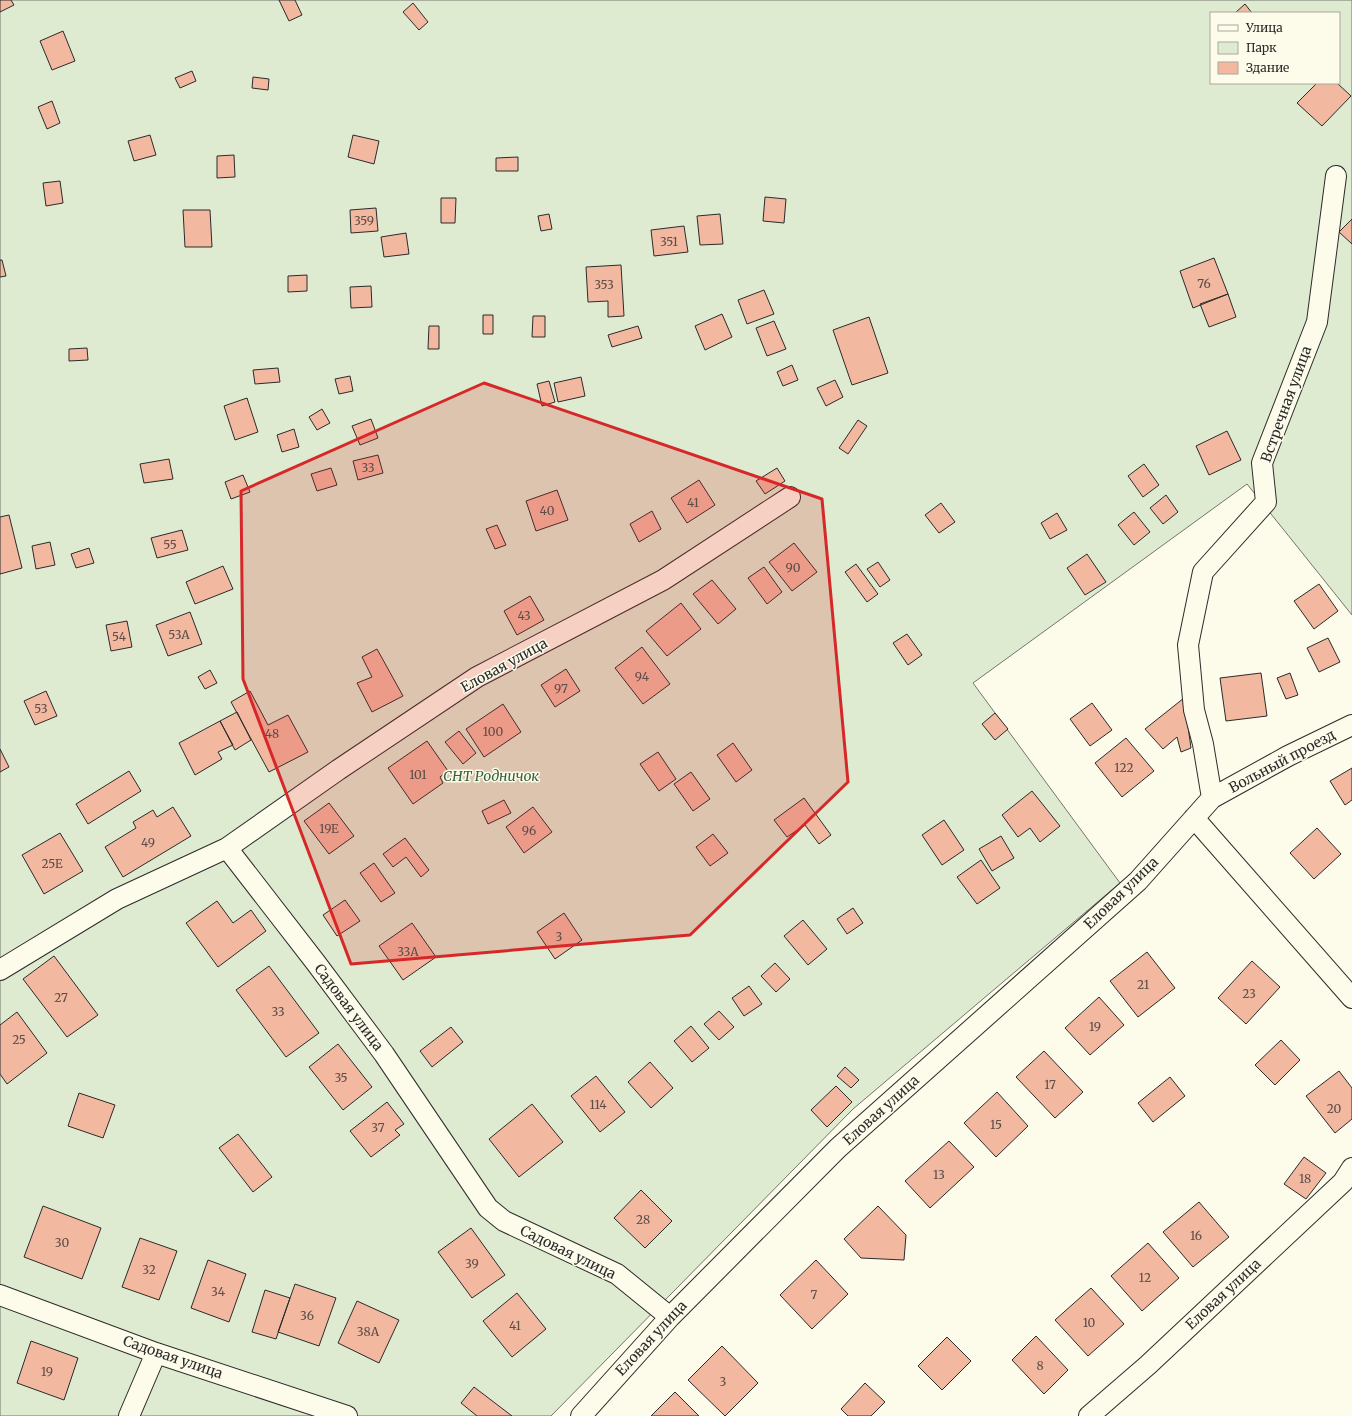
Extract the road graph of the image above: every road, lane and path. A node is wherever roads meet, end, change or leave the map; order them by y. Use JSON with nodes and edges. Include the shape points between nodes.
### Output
{"nodes":[{"id":1,"x":1336,"y":176,"type":"dead end"},
{"id":2,"x":790,"y":497,"type":"dead end"},
{"id":3,"x":1352,"y":725,"type":"edge"},
{"id":4,"x":1212,"y":798,"type":"junction"},
{"id":5,"x":1194,"y":818,"type":"junction"},
{"id":6,"x":227,"y":848,"type":"junction"},
{"id":7,"x":0,"y":970,"type":"edge"},
{"id":8,"x":1352,"y":998,"type":"edge"},
{"id":9,"x":1352,"y":1168,"type":"edge"},
{"id":10,"x":0,"y":1295,"type":"edge"},
{"id":11,"x":670,"y":1316,"type":"junction"},
{"id":12,"x":156,"y":1352,"type":"junction"},
{"id":13,"x":129,"y":1416,"type":"edge"},
{"id":14,"x":347,"y":1416,"type":"edge"},
{"id":15,"x":581,"y":1416,"type":"edge"},
{"id":16,"x":1089,"y":1416,"type":"edge"}],
"edges":[{"from":1,"to":4,"type":"street","name":"Встречная улица","via":[[1317,322],[1262,463],[1266,502],[1202,572],[1188,645],[1194,710],[1203,744]]},
{"from":2,"to":6,"type":"street","name":"Еловая улица","via":[[663,580],[478,676]]},
{"from":3,"to":4,"type":"street","name":"Вольный проезд","via":[[1288,756]]},
{"from":4,"to":5,"type":"street","name":"Еловая улица"},
{"from":5,"to":8,"type":"street"},
{"from":5,"to":11,"type":"street","name":"Еловая улица","via":[[1138,881],[838,1148]]},
{"from":6,"to":7,"type":"street","via":[[117,899]]},
{"from":6,"to":11,"type":"street","name":"Садовая улица","via":[[384,1054],[488,1208],[504,1221],[617,1274]]},
{"from":9,"to":16,"type":"street","name":"Еловая улица","via":[[1343,1182],[1148,1365]]},
{"from":10,"to":12,"type":"street","name":"Садовая улица"},
{"from":11,"to":15,"type":"street","name":"Еловая улица"},
{"from":12,"to":13,"type":"street"},
{"from":12,"to":14,"type":"street","name":"Садовая улица"}]}
